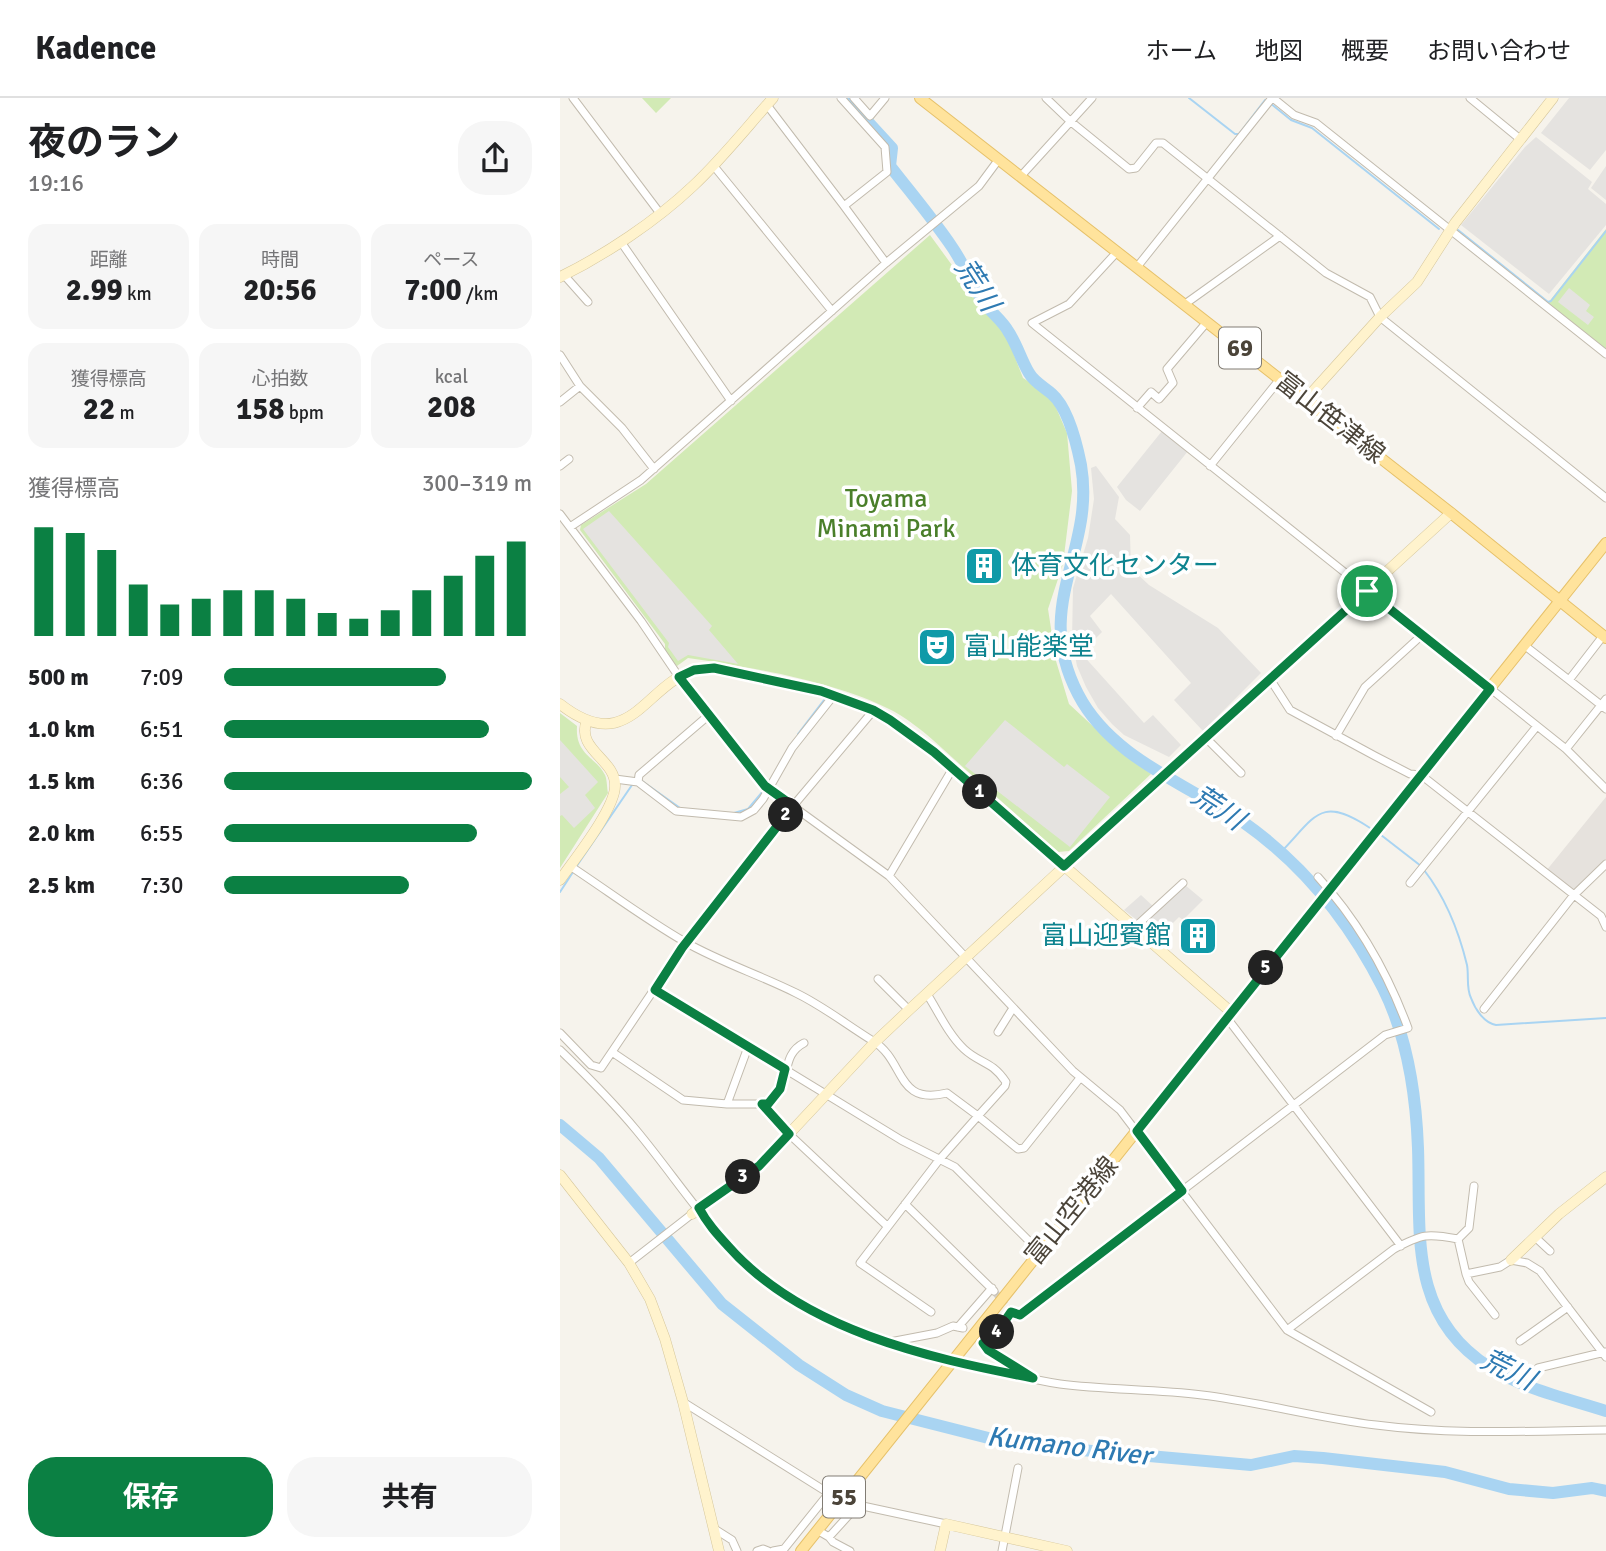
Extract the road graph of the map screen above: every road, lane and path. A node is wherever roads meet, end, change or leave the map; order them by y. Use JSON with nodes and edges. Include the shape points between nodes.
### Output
{"nodes":[{"id":1,"x":573,"y":98,"type":"edge"},
{"id":2,"x":841,"y":98,"type":"edge"},
{"id":3,"x":854,"y":98,"type":"edge"},
{"id":4,"x":885,"y":98,"type":"edge"},
{"id":5,"x":920,"y":98,"type":"edge"},
{"id":6,"x":1046,"y":98,"type":"edge"},
{"id":7,"x":1092,"y":98,"type":"edge"},
{"id":8,"x":1470,"y":98,"type":"edge"},
{"id":9,"x":1552,"y":98,"type":"edge"},
{"id":10,"x":1271,"y":100,"type":"edge"},
{"id":11,"x":770,"y":101,"type":"edge"},
{"id":12,"x":1070,"y":121,"type":"junction"},
{"id":13,"x":1520,"y":138,"type":"junction"},
{"id":14,"x":999,"y":159,"type":"junction"},
{"id":15,"x":713,"y":165,"type":"junction"},
{"id":16,"x":1021,"y":176,"type":"junction"},
{"id":17,"x":1208,"y":178,"type":"junction"},
{"id":18,"x":844,"y":206,"type":"junction"},
{"id":19,"x":659,"y":212,"type":"junction"},
{"id":20,"x":1450,"y":229,"type":"junction"},
{"id":21,"x":1280,"y":236,"type":"junction"},
{"id":22,"x":621,"y":242,"type":"junction"},
{"id":23,"x":1118,"y":252,"type":"junction"},
{"id":24,"x":886,"y":263,"type":"junction"},
{"id":25,"x":1137,"y":267,"type":"junction"},
{"id":26,"x":562,"y":276,"type":"edge"},
{"id":27,"x":588,"y":302,"type":"dead end"},
{"id":28,"x":1185,"y":304,"type":"junction"},
{"id":29,"x":832,"y":311,"type":"junction"},
{"id":30,"x":1380,"y":317,"type":"junction"},
{"id":31,"x":1207,"y":322,"type":"junction"},
{"id":32,"x":1606,"y":354,"type":"edge"},
{"id":33,"x":560,"y":355,"type":"edge"},
{"id":34,"x":1280,"y":379,"type":"junction"},
{"id":35,"x":580,"y":386,"type":"junction"},
{"id":36,"x":1306,"y":399,"type":"junction"},
{"id":37,"x":731,"y":401,"type":"junction"},
{"id":38,"x":560,"y":402,"type":"edge"},
{"id":39,"x":1138,"y":408,"type":"junction"},
{"id":40,"x":569,"y":459,"type":"dead end"},
{"id":41,"x":560,"y":466,"type":"edge"},
{"id":42,"x":1210,"y":466,"type":"junction"},
{"id":43,"x":654,"y":469,"type":"junction"},
{"id":44,"x":1606,"y":498,"type":"edge"},
{"id":45,"x":1451,"y":513,"type":"junction"},
{"id":46,"x":560,"y":514,"type":"edge"},
{"id":47,"x":570,"y":527,"type":"junction"},
{"id":48,"x":1606,"y":542,"type":"edge"},
{"id":49,"x":1367,"y":591,"type":"junction"},
{"id":50,"x":1559,"y":600,"type":"junction"},
{"id":51,"x":1422,"y":635,"type":"junction"},
{"id":52,"x":1604,"y":637,"type":"edge"},
{"id":53,"x":1524,"y":645,"type":"junction"},
{"id":54,"x":679,"y":677,"type":"junction"},
{"id":55,"x":1270,"y":679,"type":"junction"},
{"id":56,"x":1569,"y":680,"type":"junction"},
{"id":57,"x":1490,"y":689,"type":"junction"},
{"id":58,"x":834,"y":695,"type":"junction"},
{"id":59,"x":560,"y":704,"type":"edge"},
{"id":60,"x":1604,"y":704,"type":"edge"},
{"id":61,"x":873,"y":710,"type":"junction"},
{"id":62,"x":709,"y":715,"type":"junction"},
{"id":63,"x":587,"y":720,"type":"junction"},
{"id":64,"x":1537,"y":726,"type":"junction"},
{"id":65,"x":1336,"y":736,"type":"junction"},
{"id":66,"x":1205,"y":737,"type":"junction"},
{"id":67,"x":1566,"y":750,"type":"junction"},
{"id":68,"x":953,"y":768,"type":"junction"},
{"id":69,"x":1241,"y":773,"type":"dead end"},
{"id":70,"x":1421,"y":775,"type":"junction"},
{"id":71,"x":615,"y":779,"type":"junction"},
{"id":72,"x":638,"y":782,"type":"junction"},
{"id":73,"x":768,"y":788,"type":"junction"},
{"id":74,"x":1606,"y":789,"type":"edge"},
{"id":75,"x":793,"y":806,"type":"junction"},
{"id":76,"x":1468,"y":812,"type":"junction"},
{"id":77,"x":1606,"y":863,"type":"edge"},
{"id":78,"x":570,"y":866,"type":"junction"},
{"id":79,"x":1064,"y":866,"type":"junction"},
{"id":80,"x":889,"y":876,"type":"junction"},
{"id":81,"x":1318,"y":877,"type":"dead end"},
{"id":82,"x":560,"y":880,"type":"edge"},
{"id":83,"x":1183,"y":883,"type":"dead end"},
{"id":84,"x":1410,"y":883,"type":"dead end"},
{"id":85,"x":1329,"y":890,"type":"junction"},
{"id":86,"x":1573,"y":896,"type":"junction"},
{"id":87,"x":1606,"y":927,"type":"edge"},
{"id":88,"x":1134,"y":928,"type":"junction"},
{"id":89,"x":686,"y":943,"type":"junction"},
{"id":90,"x":965,"y":957,"type":"junction"},
{"id":91,"x":878,"y":979,"type":"dead end"},
{"id":92,"x":655,"y":990,"type":"junction"},
{"id":93,"x":927,"y":993,"type":"junction"},
{"id":94,"x":1013,"y":1008,"type":"junction"},
{"id":95,"x":1484,"y":1009,"type":"dead end"},
{"id":96,"x":909,"y":1010,"type":"junction"},
{"id":97,"x":1229,"y":1015,"type":"junction"},
{"id":98,"x":998,"y":1032,"type":"dead end"},
{"id":99,"x":560,"y":1033,"type":"edge"},
{"id":100,"x":875,"y":1042,"type":"junction"},
{"id":101,"x":804,"y":1043,"type":"dead end"},
{"id":102,"x":748,"y":1047,"type":"junction"},
{"id":103,"x":560,"y":1050,"type":"edge"},
{"id":104,"x":612,"y":1052,"type":"junction"},
{"id":105,"x":785,"y":1069,"type":"junction"},
{"id":106,"x":1080,"y":1078,"type":"junction"},
{"id":107,"x":827,"y":1093,"type":"junction"},
{"id":108,"x":727,"y":1104,"type":"junction"},
{"id":109,"x":762,"y":1104,"type":"junction"},
{"id":110,"x":1294,"y":1105,"type":"junction"},
{"id":111,"x":978,"y":1116,"type":"junction"},
{"id":112,"x":1137,"y":1131,"type":"junction"},
{"id":113,"x":789,"y":1134,"type":"junction"},
{"id":114,"x":939,"y":1160,"type":"junction"},
{"id":115,"x":560,"y":1175,"type":"edge"},
{"id":116,"x":1606,"y":1178,"type":"edge"},
{"id":117,"x":1474,"y":1186,"type":"dead end"},
{"id":118,"x":1182,"y":1191,"type":"junction"},
{"id":119,"x":905,"y":1203,"type":"junction"},
{"id":120,"x":696,"y":1211,"type":"junction"},
{"id":121,"x":887,"y":1226,"type":"junction"},
{"id":122,"x":1535,"y":1237,"type":"junction"},
{"id":123,"x":1458,"y":1238,"type":"junction"},
{"id":124,"x":1404,"y":1244,"type":"junction"},
{"id":125,"x":1549,"y":1251,"type":"dead end"},
{"id":126,"x":1040,"y":1252,"type":"junction"},
{"id":127,"x":1511,"y":1259,"type":"junction"},
{"id":128,"x":633,"y":1260,"type":"junction"},
{"id":129,"x":1466,"y":1273,"type":"junction"},
{"id":130,"x":1567,"y":1307,"type":"junction"},
{"id":131,"x":931,"y":1312,"type":"dead end"},
{"id":132,"x":1495,"y":1315,"type":"dead end"},
{"id":133,"x":1287,"y":1330,"type":"junction"},
{"id":134,"x":1520,"y":1341,"type":"dead end"},
{"id":135,"x":888,"y":1342,"type":"junction"},
{"id":136,"x":1605,"y":1354,"type":"edge"},
{"id":137,"x":951,"y":1363,"type":"junction"},
{"id":138,"x":1538,"y":1368,"type":"dead end"},
{"id":139,"x":1033,"y":1378,"type":"junction"},
{"id":140,"x":683,"y":1402,"type":"junction"},
{"id":141,"x":1431,"y":1412,"type":"dead end"},
{"id":142,"x":1606,"y":1430,"type":"edge"},
{"id":143,"x":1018,"y":1468,"type":"dead end"},
{"id":144,"x":946,"y":1524,"type":"junction"},
{"id":145,"x":713,"y":1528,"type":"junction"},
{"id":146,"x":817,"y":1530,"type":"junction"},
{"id":147,"x":796,"y":1534,"type":"junction"},
{"id":148,"x":1005,"y":1536,"type":"junction"},
{"id":149,"x":829,"y":1537,"type":"junction"},
{"id":150,"x":804,"y":1547,"type":"edge"},
{"id":151,"x":719,"y":1551,"type":"edge"},
{"id":152,"x":737,"y":1551,"type":"edge"},
{"id":153,"x":757,"y":1551,"type":"edge"},
{"id":154,"x":771,"y":1551,"type":"edge"},
{"id":155,"x":850,"y":1551,"type":"edge"},
{"id":156,"x":940,"y":1551,"type":"edge"},
{"id":157,"x":1002,"y":1551,"type":"edge"},
{"id":158,"x":1067,"y":1551,"type":"edge"}],
"edges":[{"from":1,"to":19,"type":"street"},
{"from":2,"to":18,"type":"street","via":[[885,147],[887,157],[887,172]]},
{"from":3,"to":4,"type":"street","via":[[870,116]]},
{"from":5,"to":14,"type":"main road","name":"富山笹津線","number":"69"},
{"from":6,"to":12,"type":"street"},
{"from":7,"to":12,"type":"street"},
{"from":8,"to":13,"type":"street"},
{"from":9,"to":13,"type":"street"},
{"from":10,"to":17,"type":"street"},
{"from":10,"to":20,"type":"street","via":[[1316,123]]},
{"from":11,"to":15,"type":"street"},
{"from":11,"to":18,"type":"street"},
{"from":12,"to":16,"type":"street"},
{"from":12,"to":17,"type":"street","via":[[1129,169],[1136,169],[1156,143],[1163,143]]},
{"from":13,"to":20,"type":"street"},
{"from":14,"to":16,"type":"main road","name":"富山笹津線","number":"69"},
{"from":14,"to":24,"type":"street","via":[[979,186]]},
{"from":15,"to":19,"type":"street"},
{"from":15,"to":29,"type":"street"},
{"from":16,"to":23,"type":"main road","name":"富山笹津線","number":"69"},
{"from":17,"to":21,"type":"street"},
{"from":17,"to":25,"type":"street"},
{"from":18,"to":24,"type":"street"},
{"from":19,"to":22,"type":"street"},
{"from":20,"to":30,"type":"street","via":[[1424,273]]},
{"from":20,"to":32,"type":"street"},
{"from":21,"to":28,"type":"street"},
{"from":21,"to":30,"type":"street","via":[[1326,273],[1370,297]]},
{"from":22,"to":26,"type":"street"},
{"from":22,"to":37,"type":"street"},
{"from":23,"to":25,"type":"main road","name":"富山笹津線","number":"69"},
{"from":23,"to":39,"type":"street","via":[[1069,303],[1032,323]]},
{"from":24,"to":29,"type":"street"},
{"from":25,"to":28,"type":"main road","name":"富山笹津線","number":"69"},
{"from":26,"to":27,"type":"street"},
{"from":28,"to":31,"type":"main road","name":"富山笹津線","number":"69"},
{"from":29,"to":37,"type":"street"},
{"from":30,"to":36,"type":"street"},
{"from":30,"to":44,"type":"street"},
{"from":31,"to":34,"type":"main road","name":"富山笹津線","number":"69"},
{"from":31,"to":39,"type":"street","via":[[1167,369],[1173,383],[1159,399],[1151,392]]},
{"from":33,"to":35,"type":"street"},
{"from":34,"to":36,"type":"main road","name":"富山笹津線","number":"69"},
{"from":34,"to":42,"type":"street"},
{"from":35,"to":38,"type":"street"},
{"from":35,"to":43,"type":"street"},
{"from":36,"to":45,"type":"main road","name":"富山笹津線","number":"69"},
{"from":37,"to":43,"type":"street"},
{"from":39,"to":42,"type":"street"},
{"from":40,"to":41,"type":"street"},
{"from":42,"to":49,"type":"street"},
{"from":43,"to":47,"type":"street"},
{"from":45,"to":49,"type":"street"},
{"from":45,"to":50,"type":"main road","name":"富山笹津線","number":"69"},
{"from":46,"to":47,"type":"street"},
{"from":47,"to":54,"type":"street"},
{"from":48,"to":50,"type":"main road","name":"富山空港線","number":"55"},
{"from":49,"to":51,"type":"street"},
{"from":49,"to":55,"type":"street"},
{"from":50,"to":52,"type":"main road","name":"富山笹津線","number":"69"},
{"from":50,"to":53,"type":"main road","name":"富山空港線","number":"55"},
{"from":51,"to":57,"type":"street"},
{"from":51,"to":65,"type":"street","via":[[1365,687]]},
{"from":52,"to":56,"type":"street"},
{"from":53,"to":56,"type":"street"},
{"from":53,"to":57,"type":"main road","name":"富山空港線","number":"55"},
{"from":54,"to":58,"type":"street","via":[[714,668]]},
{"from":54,"to":62,"type":"street"},
{"from":54,"to":63,"type":"street","via":[[636,713],[617,722]]},
{"from":55,"to":65,"type":"street","via":[[1290,710]]},
{"from":55,"to":66,"type":"street"},
{"from":56,"to":60,"type":"street"},
{"from":57,"to":64,"type":"street"},
{"from":57,"to":70,"type":"main road","name":"富山空港線","number":"55"},
{"from":58,"to":61,"type":"street"},
{"from":58,"to":73,"type":"street","via":[[792,748]]},
{"from":59,"to":63,"type":"street"},
{"from":60,"to":67,"type":"street"},
{"from":61,"to":68,"type":"street"},
{"from":61,"to":75,"type":"street"},
{"from":62,"to":72,"type":"street","via":[[639,775]]},
{"from":62,"to":73,"type":"street"},
{"from":63,"to":71,"type":"street","via":[[586,742]]},
{"from":64,"to":67,"type":"street"},
{"from":64,"to":76,"type":"street"},
{"from":65,"to":70,"type":"street","via":[[1410,774]]},
{"from":66,"to":69,"type":"street"},
{"from":66,"to":79,"type":"street"},
{"from":67,"to":74,"type":"street"},
{"from":68,"to":79,"type":"street"},
{"from":68,"to":80,"type":"street"},
{"from":70,"to":76,"type":"street"},
{"from":70,"to":85,"type":"main road","name":"富山空港線","number":"55"},
{"from":71,"to":72,"type":"street"},
{"from":71,"to":78,"type":"street","via":[[606,812]]},
{"from":72,"to":73,"type":"street","via":[[676,811],[726,817],[741,817],[754,810]]},
{"from":73,"to":75,"type":"street"},
{"from":75,"to":80,"type":"street"},
{"from":75,"to":89,"type":"street"},
{"from":76,"to":84,"type":"street"},
{"from":76,"to":86,"type":"street"},
{"from":77,"to":86,"type":"street"},
{"from":78,"to":82,"type":"street"},
{"from":78,"to":89,"type":"street"},
{"from":79,"to":88,"type":"street"},
{"from":79,"to":90,"type":"street"},
{"from":80,"to":90,"type":"street"},
{"from":81,"to":85,"type":"street"},
{"from":83,"to":88,"type":"street"},
{"from":85,"to":97,"type":"main road","name":"富山空港線","number":"55"},
{"from":85,"to":110,"type":"street","via":[[1376,954],[1408,1028],[1385,1035]]},
{"from":86,"to":87,"type":"street","via":[[1601,916]]},
{"from":86,"to":95,"type":"street"},
{"from":88,"to":97,"type":"street"},
{"from":89,"to":92,"type":"street"},
{"from":89,"to":100,"type":"street","via":[[798,994]]},
{"from":90,"to":93,"type":"street"},
{"from":90,"to":94,"type":"street"},
{"from":91,"to":96,"type":"street"},
{"from":92,"to":102,"type":"street"},
{"from":92,"to":104,"type":"street"},
{"from":93,"to":96,"type":"street"},
{"from":93,"to":111,"type":"street","via":[[957,1042],[998,1069],[1006,1082]]},
{"from":94,"to":98,"type":"street"},
{"from":94,"to":106,"type":"street"},
{"from":96,"to":100,"type":"street"},
{"from":97,"to":110,"type":"street"},
{"from":97,"to":112,"type":"main road","name":"富山空港線","number":"55"},
{"from":99,"to":104,"type":"street","via":[[591,1065],[601,1068]]},
{"from":100,"to":107,"type":"street"},
{"from":100,"to":111,"type":"street","via":[[914,1093],[933,1097],[947,1093]]},
{"from":101,"to":105,"type":"street","via":[[793,1050]]},
{"from":102,"to":105,"type":"street"},
{"from":102,"to":108,"type":"street"},
{"from":103,"to":120,"type":"street","via":[[638,1133]]},
{"from":104,"to":108,"type":"street","via":[[683,1100]]},
{"from":105,"to":107,"type":"street"},
{"from":105,"to":109,"type":"street","via":[[780,1089],[768,1104]]},
{"from":106,"to":111,"type":"street","via":[[1024,1148],[1018,1149]]},
{"from":106,"to":112,"type":"street","via":[[1120,1110]]},
{"from":107,"to":113,"type":"street"},
{"from":107,"to":114,"type":"street"},
{"from":108,"to":109,"type":"street"},
{"from":109,"to":113,"type":"street"},
{"from":110,"to":118,"type":"street"},
{"from":110,"to":124,"type":"street"},
{"from":111,"to":114,"type":"street"},
{"from":112,"to":118,"type":"street"},
{"from":112,"to":126,"type":"main road","name":"富山空港線","number":"55"},
{"from":113,"to":120,"type":"street","via":[[759,1166]]},
{"from":113,"to":121,"type":"street"},
{"from":114,"to":119,"type":"street"},
{"from":114,"to":126,"type":"street","via":[[955,1167]]},
{"from":115,"to":128,"type":"street"},
{"from":116,"to":122,"type":"street"},
{"from":117,"to":123,"type":"street","via":[[1469,1228]]},
{"from":118,"to":133,"type":"street"},
{"from":118,"to":139,"type":"street","via":[[1020,1315],[1011,1312],[991,1341],[983,1343]]},
{"from":119,"to":121,"type":"street"},
{"from":119,"to":135,"type":"street","via":[[993,1290],[961,1328]]},
{"from":120,"to":128,"type":"street"},
{"from":120,"to":135,"type":"street","via":[[743,1263],[788,1297],[836,1324]]},
{"from":121,"to":131,"type":"street","via":[[860,1263]]},
{"from":122,"to":125,"type":"street"},
{"from":122,"to":127,"type":"street"},
{"from":123,"to":124,"type":"street","via":[[1427,1233]]},
{"from":123,"to":129,"type":"street"},
{"from":124,"to":133,"type":"street"},
{"from":126,"to":137,"type":"main road","name":"富山空港線","number":"55"},
{"from":127,"to":129,"type":"street","via":[[1500,1267]]},
{"from":127,"to":130,"type":"street","via":[[1540,1271]]},
{"from":128,"to":140,"type":"street","via":[[655,1311]]},
{"from":129,"to":132,"type":"street"},
{"from":130,"to":134,"type":"street"},
{"from":130,"to":136,"type":"street"},
{"from":133,"to":141,"type":"street"},
{"from":135,"to":137,"type":"street"},
{"from":136,"to":138,"type":"street"},
{"from":137,"to":139,"type":"street"},
{"from":137,"to":146,"type":"main road","name":"富山空港線","number":"55"},
{"from":139,"to":142,"type":"street","via":[[1236,1399],[1376,1425],[1436,1430]]},
{"from":140,"to":145,"type":"street"},
{"from":140,"to":147,"type":"street","via":[[829,1493]]},
{"from":143,"to":148,"type":"street"},
{"from":144,"to":148,"type":"street"},
{"from":144,"to":149,"type":"street","via":[[856,1504]]},
{"from":144,"to":156,"type":"street"},
{"from":145,"to":151,"type":"street"},
{"from":145,"to":152,"type":"street","via":[[733,1540]]},
{"from":146,"to":149,"type":"street"},
{"from":146,"to":150,"type":"main road","name":"富山空港線","number":"55"},
{"from":147,"to":150,"type":"street"},
{"from":147,"to":154,"type":"street","via":[[784,1549]]},
{"from":148,"to":157,"type":"street"},
{"from":148,"to":158,"type":"street"},
{"from":149,"to":155,"type":"street"},
{"from":153,"to":154,"type":"street"}]}
